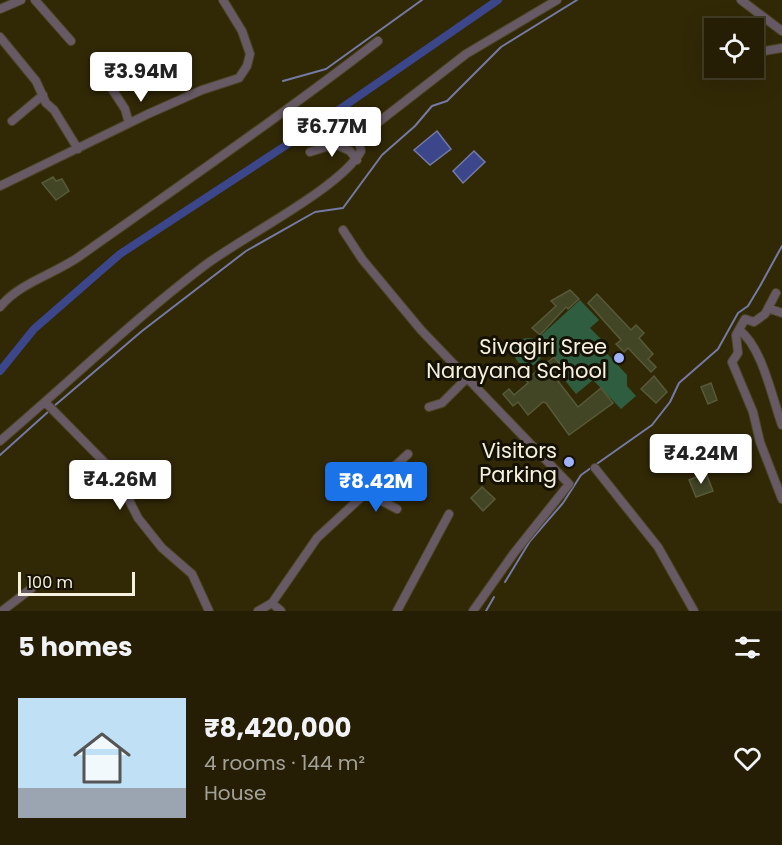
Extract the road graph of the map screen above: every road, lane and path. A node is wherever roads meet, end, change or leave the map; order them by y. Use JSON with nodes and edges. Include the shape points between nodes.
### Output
{"nodes":[{"id":1,"x":21,"y":0,"type":"edge"},
{"id":2,"x":35,"y":0,"type":"edge"},
{"id":3,"x":223,"y":0,"type":"edge"},
{"id":4,"x":557,"y":0,"type":"edge"},
{"id":5,"x":741,"y":0,"type":"edge"},
{"id":6,"x":0,"y":9,"type":"edge"},
{"id":7,"x":782,"y":31,"type":"edge"},
{"id":8,"x":0,"y":37,"type":"edge"},
{"id":9,"x":71,"y":41,"type":"dead end"},
{"id":10,"x":378,"y":41,"type":"dead end"},
{"id":11,"x":782,"y":48,"type":"edge"},
{"id":12,"x":764,"y":51,"type":"edge"},
{"id":13,"x":111,"y":86,"type":"dead end"},
{"id":14,"x":43,"y":95,"type":"junction"},
{"id":15,"x":12,"y":121,"type":"dead end"},
{"id":16,"x":129,"y":123,"type":"junction"},
{"id":17,"x":78,"y":149,"type":"junction"},
{"id":18,"x":310,"y":152,"type":"dead end"},
{"id":19,"x":357,"y":160,"type":"junction"},
{"id":20,"x":0,"y":186,"type":"edge"},
{"id":21,"x":343,"y":230,"type":"dead end"},
{"id":22,"x":776,"y":293,"type":"dead end"},
{"id":23,"x":0,"y":307,"type":"edge"},
{"id":24,"x":768,"y":308,"type":"junction"},
{"id":25,"x":782,"y":313,"type":"edge"},
{"id":26,"x":739,"y":330,"type":"junction"},
{"id":27,"x":467,"y":378,"type":"junction"},
{"id":28,"x":45,"y":402,"type":"junction"},
{"id":29,"x":429,"y":407,"type":"dead end"},
{"id":30,"x":782,"y":425,"type":"edge"},
{"id":31,"x":0,"y":441,"type":"edge"},
{"id":32,"x":408,"y":454,"type":"dead end"},
{"id":33,"x":595,"y":468,"type":"dead end"},
{"id":34,"x":367,"y":493,"type":"junction"},
{"id":35,"x":782,"y":499,"type":"edge"},
{"id":36,"x":397,"y":509,"type":"dead end"},
{"id":37,"x":450,"y":514,"type":"dead end"},
{"id":38,"x":32,"y":588,"type":"dead end"},
{"id":39,"x":272,"y":603,"type":"junction"},
{"id":40,"x":2,"y":611,"type":"edge"},
{"id":41,"x":209,"y":611,"type":"edge"},
{"id":42,"x":258,"y":611,"type":"edge"},
{"id":43,"x":281,"y":611,"type":"edge"},
{"id":44,"x":397,"y":611,"type":"edge"},
{"id":45,"x":473,"y":611,"type":"edge"},
{"id":46,"x":694,"y":611,"type":"edge"}],
"edges":[{"from":1,"to":6,"type":"street"},
{"from":2,"to":9,"type":"street"},
{"from":3,"to":16,"type":"street","via":[[242,31],[249,54],[239,78]]},
{"from":4,"to":19,"type":"street","via":[[466,54],[358,138],[361,151]]},
{"from":5,"to":7,"type":"street"},
{"from":8,"to":14,"type":"street"},
{"from":10,"to":23,"type":"street","via":[[280,116],[68,265],[8,297]]},
{"from":11,"to":12,"type":"street"},
{"from":13,"to":16,"type":"street"},
{"from":14,"to":15,"type":"street"},
{"from":14,"to":17,"type":"street"},
{"from":16,"to":17,"type":"street"},
{"from":17,"to":20,"type":"street"},
{"from":18,"to":19,"type":"street","via":[[335,144],[350,151]]},
{"from":19,"to":28,"type":"street","via":[[307,199],[206,265],[132,324]]},
{"from":21,"to":27,"type":"street","via":[[421,330]]},
{"from":22,"to":24,"type":"street"},
{"from":24,"to":25,"type":"street"},
{"from":24,"to":26,"type":"street","via":[[757,321],[745,319]]},
{"from":26,"to":30,"type":"street","via":[[755,352]]},
{"from":26,"to":35,"type":"street","via":[[735,336],[738,352],[732,363]]},
{"from":27,"to":29,"type":"street","via":[[442,403]]},
{"from":27,"to":45,"type":"street","via":[[569,484]]},
{"from":28,"to":31,"type":"street"},
{"from":28,"to":41,"type":"street","via":[[116,474],[138,518],[162,548],[192,574]]},
{"from":32,"to":34,"type":"street"},
{"from":33,"to":46,"type":"street","via":[[657,547]]},
{"from":34,"to":36,"type":"street"},
{"from":34,"to":39,"type":"street","via":[[317,538]]},
{"from":37,"to":44,"type":"street"},
{"from":38,"to":40,"type":"street"},
{"from":39,"to":42,"type":"street"},
{"from":39,"to":43,"type":"street"}]}
